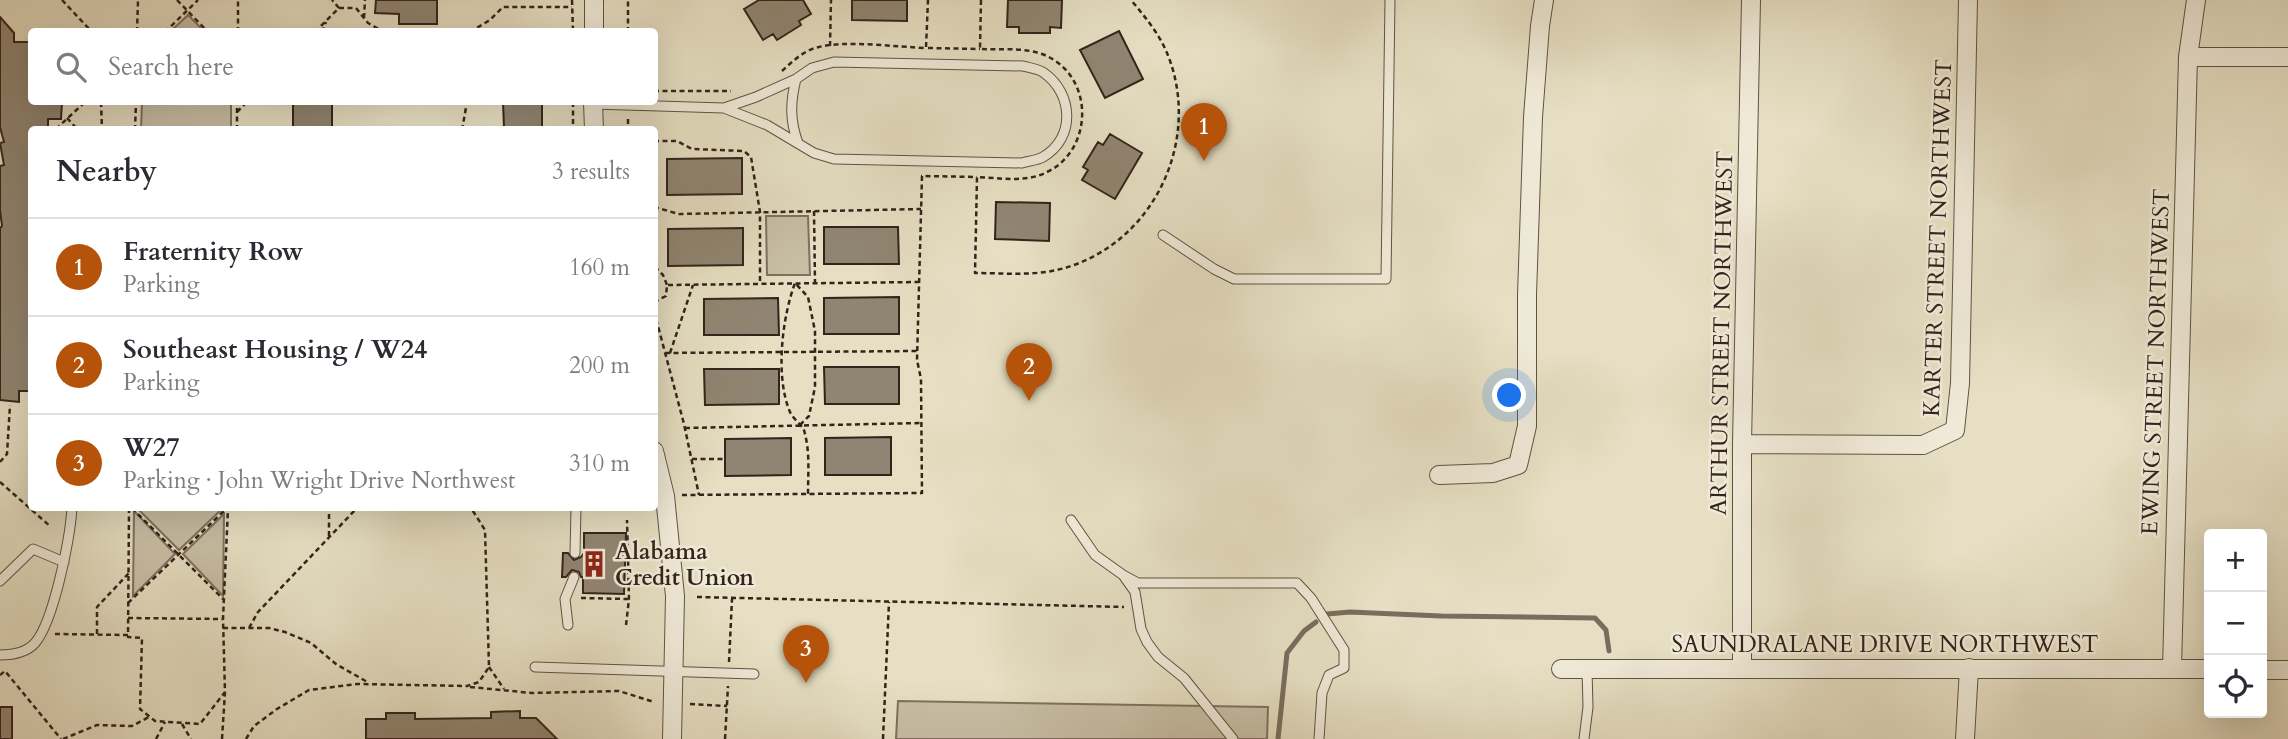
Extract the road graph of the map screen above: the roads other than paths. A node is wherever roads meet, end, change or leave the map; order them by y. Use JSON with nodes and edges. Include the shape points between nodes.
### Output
{"nodes":[{"id":1,"x":594,"y":0,"type":"edge"},
{"id":2,"x":1390,"y":0,"type":"edge"},
{"id":3,"x":1544,"y":0,"type":"edge"},
{"id":4,"x":1751,"y":0,"type":"edge"},
{"id":5,"x":1968,"y":0,"type":"edge"},
{"id":6,"x":2196,"y":0,"type":"edge"},
{"id":7,"x":594,"y":28,"type":"edge"},
{"id":8,"x":2188,"y":57,"type":"junction"},
{"id":9,"x":2288,"y":57,"type":"edge"},
{"id":10,"x":796,"y":79,"type":"junction"},
{"id":11,"x":593,"y":105,"type":"edge"},
{"id":12,"x":645,"y":105,"type":"edge"},
{"id":13,"x":724,"y":108,"type":"junction"},
{"id":14,"x":594,"y":126,"type":"edge"},
{"id":15,"x":798,"y":143,"type":"junction"},
{"id":16,"x":1163,"y":235,"type":"dead end"},
{"id":17,"x":1742,"y":444,"type":"junction"},
{"id":18,"x":658,"y":467,"type":"edge"},
{"id":19,"x":1438,"y":475,"type":"dead end"},
{"id":20,"x":72,"y":511,"type":"edge"},
{"id":21,"x":576,"y":511,"type":"edge"},
{"id":22,"x":1071,"y":520,"type":"dead end"},
{"id":23,"x":575,"y":553,"type":"dead end"},
{"id":24,"x":64,"y":562,"type":"junction"},
{"id":25,"x":1123,"y":575,"type":"junction"},
{"id":26,"x":575,"y":577,"type":"dead end"},
{"id":27,"x":0,"y":581,"type":"edge"},
{"id":28,"x":568,"y":625,"type":"dead end"},
{"id":29,"x":0,"y":655,"type":"edge"},
{"id":30,"x":535,"y":667,"type":"dead end"},
{"id":31,"x":1742,"y":668,"type":"junction"},
{"id":32,"x":1969,"y":668,"type":"junction"},
{"id":33,"x":1562,"y":669,"type":"dead end"},
{"id":34,"x":2172,"y":669,"type":"junction"},
{"id":35,"x":2204,"y":669,"type":"edge"},
{"id":36,"x":1587,"y":670,"type":"junction"},
{"id":37,"x":2267,"y":670,"type":"edge"},
{"id":38,"x":2288,"y":670,"type":"edge"},
{"id":39,"x":673,"y":672,"type":"junction"},
{"id":40,"x":754,"y":674,"type":"dead end"},
{"id":41,"x":672,"y":739,"type":"edge"},
{"id":42,"x":1233,"y":739,"type":"edge"},
{"id":43,"x":1319,"y":739,"type":"edge"},
{"id":44,"x":1584,"y":739,"type":"edge"},
{"id":45,"x":1965,"y":739,"type":"edge"}],
"edges":[{"from":1,"to":7,"type":"street"},
{"from":2,"to":16,"type":"lane","via":[[1386,279],[1234,279]]},
{"from":3,"to":19,"type":"street","via":[[1533,117],[1527,426],[1518,465],[1493,473]]},
{"from":4,"to":17,"type":"street","name":"ARTHUR STREET NORTHWEST"},
{"from":5,"to":17,"type":"street","name":"KARTER STREET NORTHWEST","via":[[1960,383],[1955,430],[1923,445]]},
{"from":6,"to":8,"type":"street","name":"EWING STREET NORTHWEST"},
{"from":8,"to":9,"type":"street"},
{"from":8,"to":34,"type":"street","name":"EWING STREET NORTHWEST"},
{"from":10,"to":13,"type":"lane"},
{"from":10,"to":15,"type":"lane","via":[[791,98]]},
{"from":10,"to":15,"type":"lane","via":[[811,68],[834,62],[1023,66],[1043,71],[1059,88],[1067,107],[1067,127],[1059,143],[1043,157],[1022,163],[834,159]]},
{"from":11,"to":14,"type":"street"},
{"from":12,"to":13,"type":"lane"},
{"from":13,"to":15,"type":"lane"},
{"from":17,"to":31,"type":"street","name":"ARTHUR STREET NORTHWEST"},
{"from":18,"to":39,"type":"street","via":[[675,596]]},
{"from":20,"to":24,"type":"lane"},
{"from":21,"to":23,"type":"lane"},
{"from":22,"to":25,"type":"lane","via":[[1095,555]]},
{"from":24,"to":27,"type":"lane","via":[[33,549]]},
{"from":24,"to":29,"type":"lane","via":[[45,625],[34,644],[16,654]]},
{"from":25,"to":42,"type":"lane","via":[[1135,592],[1147,642],[1184,678]]},
{"from":25,"to":43,"type":"lane","via":[[1138,583],[1297,583],[1344,650],[1344,668],[1329,675],[1322,693]]},
{"from":26,"to":28,"type":"lane","via":[[565,599]]},
{"from":30,"to":39,"type":"lane"},
{"from":31,"to":32,"type":"street","name":"SAUNDRALANE DRIVE NORTHWEST"},
{"from":31,"to":36,"type":"street","name":"SAUNDRALANE DRIVE NORTHWEST"},
{"from":32,"to":34,"type":"street","name":"SAUNDRALANE DRIVE NORTHWEST"},
{"from":32,"to":45,"type":"street"},
{"from":33,"to":36,"type":"street","name":"SAUNDRALANE DRIVE NORTHWEST"},
{"from":34,"to":35,"type":"street","name":"SAUNDRALANE DRIVE NORTHWEST"},
{"from":36,"to":44,"type":"lane"},
{"from":37,"to":38,"type":"street"},
{"from":39,"to":40,"type":"lane"},
{"from":39,"to":41,"type":"street"}]}
